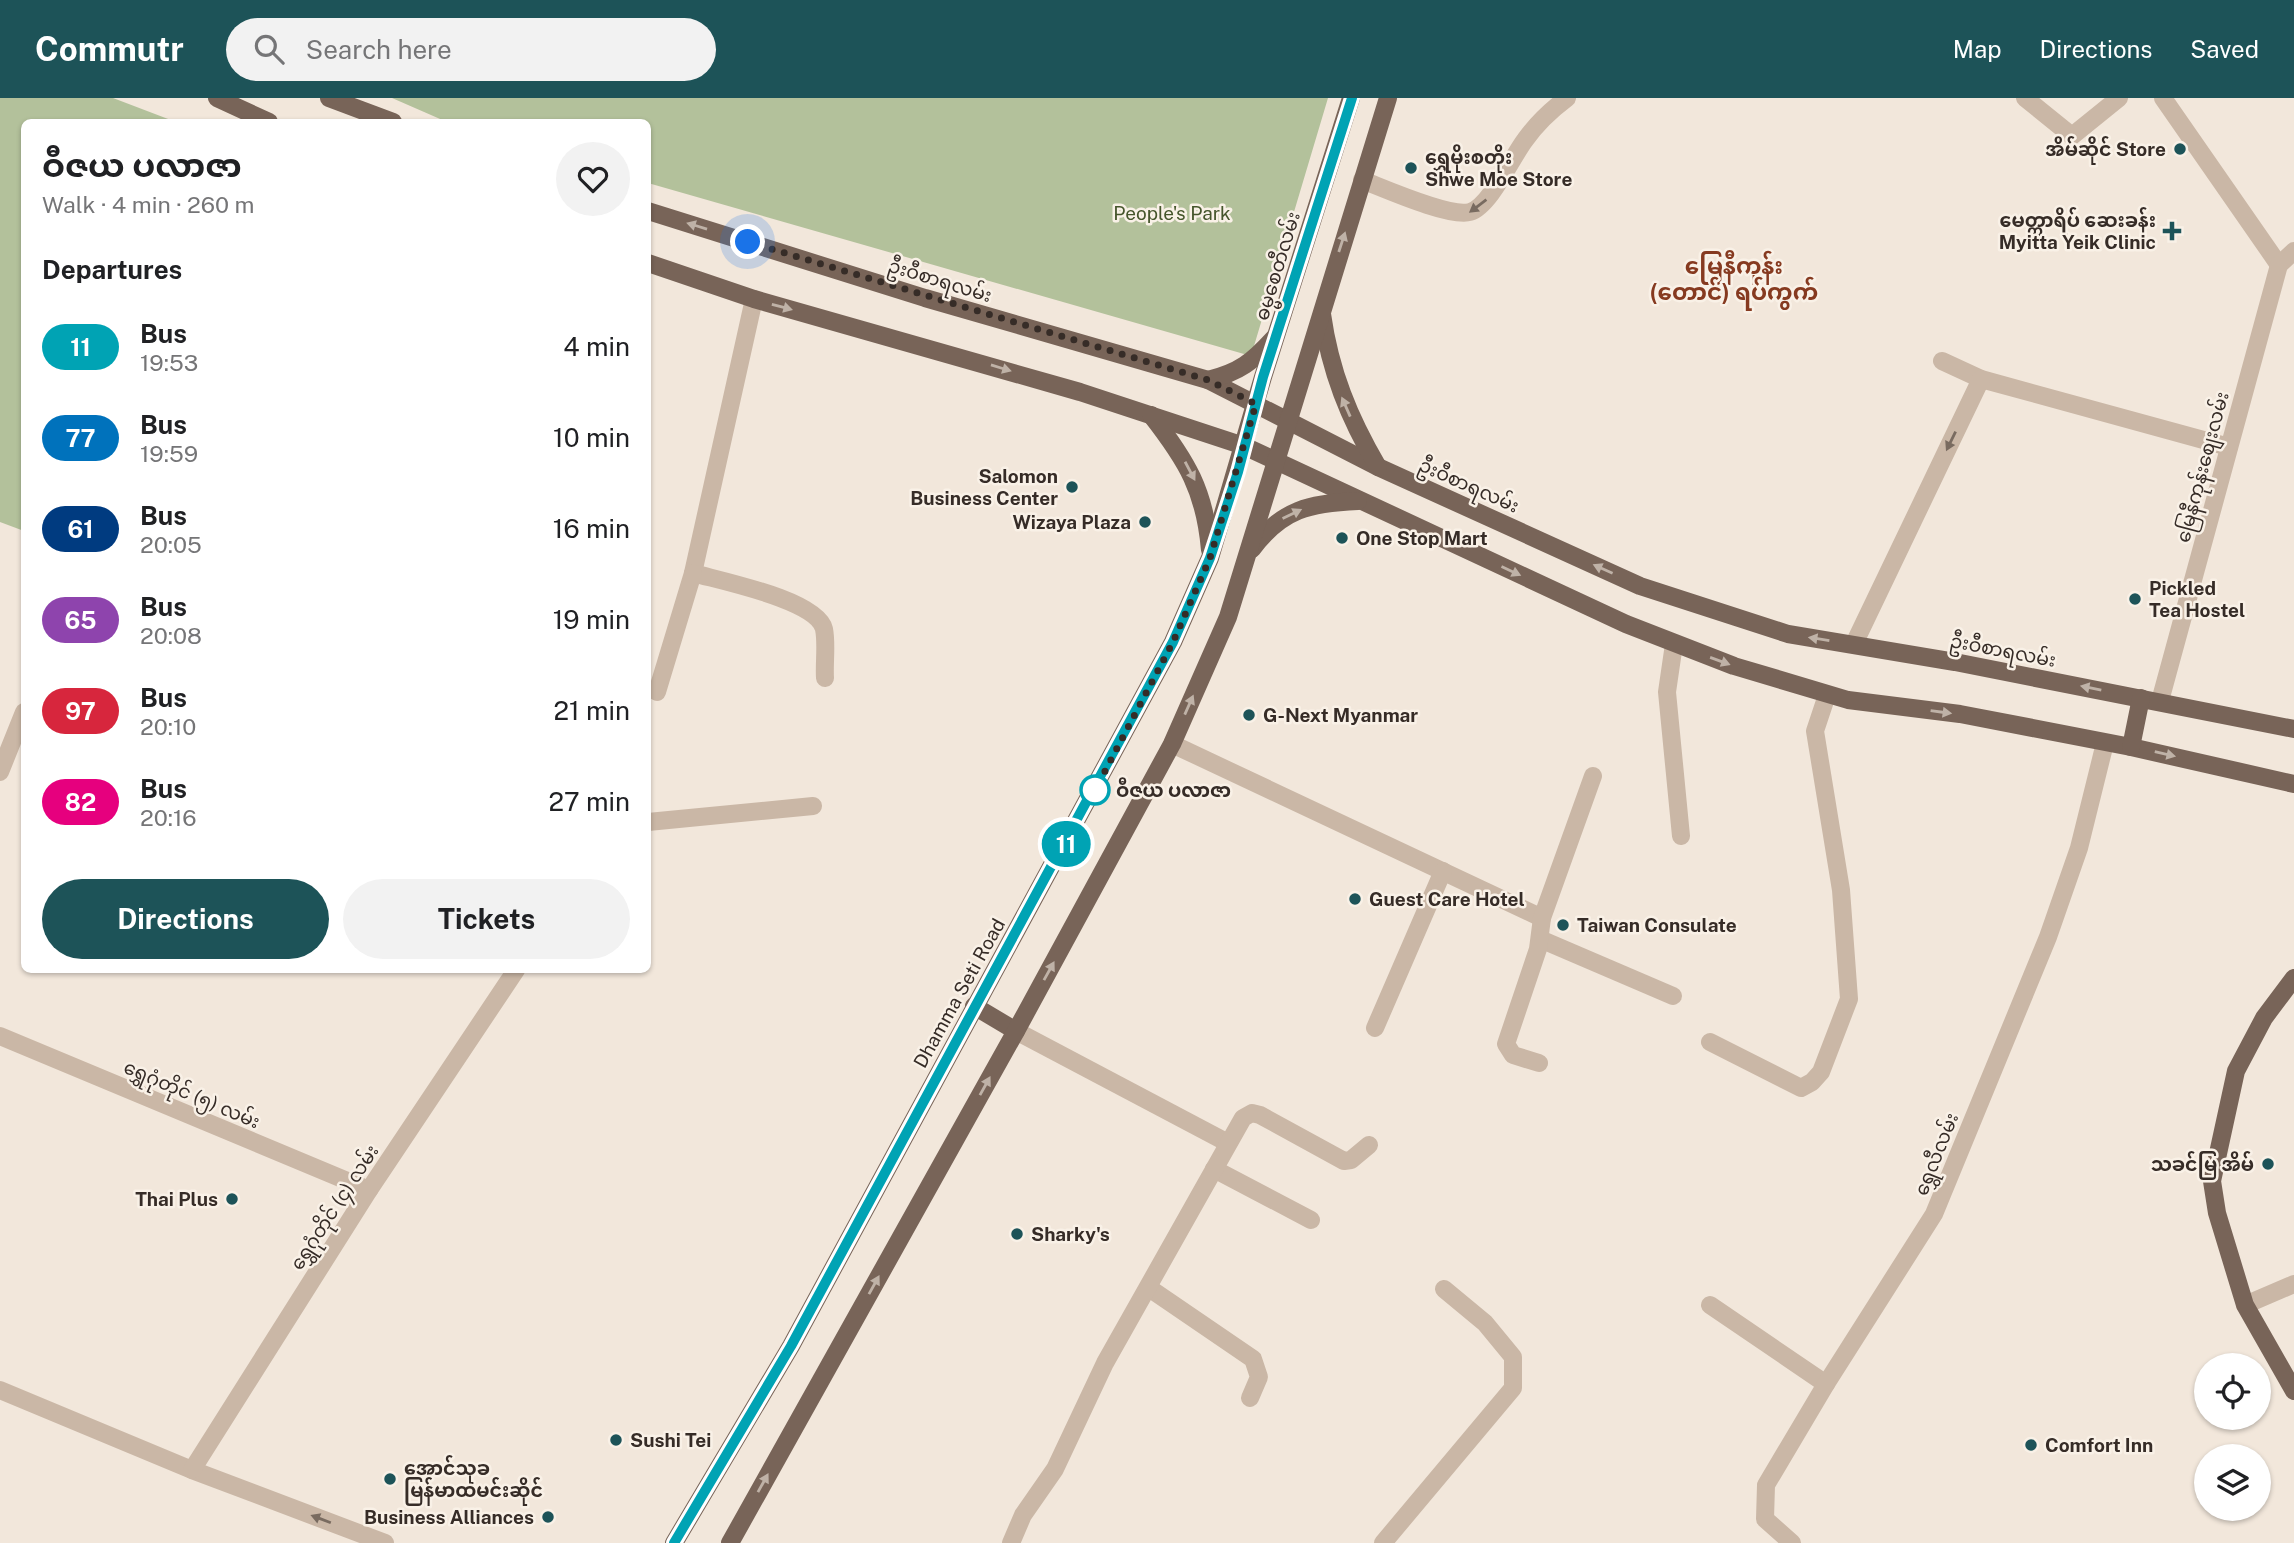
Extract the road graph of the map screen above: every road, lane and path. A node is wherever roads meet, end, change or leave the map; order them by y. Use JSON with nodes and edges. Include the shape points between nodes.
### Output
{"nodes":[{"id":1,"x":217,"y":98,"type":"edge"},
{"id":2,"x":329,"y":98,"type":"edge"},
{"id":3,"x":1352,"y":98,"type":"edge"},
{"id":4,"x":1388,"y":98,"type":"edge"},
{"id":5,"x":1567,"y":98,"type":"edge"},
{"id":6,"x":2025,"y":98,"type":"edge"},
{"id":7,"x":2119,"y":98,"type":"edge"},
{"id":8,"x":2163,"y":98,"type":"edge"},
{"id":9,"x":262,"y":119,"type":"edge"},
{"id":10,"x":385,"y":119,"type":"edge"},
{"id":11,"x":1362,"y":180,"type":"junction"},
{"id":12,"x":651,"y":212,"type":"edge"},
{"id":13,"x":2294,"y":251,"type":"edge"},
{"id":14,"x":651,"y":264,"type":"edge"},
{"id":15,"x":2279,"y":265,"type":"junction"},
{"id":16,"x":754,"y":299,"type":"junction"},
{"id":17,"x":1321,"y":307,"type":"junction"},
{"id":18,"x":1279,"y":333,"type":"junction"},
{"id":19,"x":1942,"y":362,"type":"dead end"},
{"id":20,"x":1981,"y":379,"type":"junction"},
{"id":21,"x":1208,"y":380,"type":"junction"},
{"id":22,"x":1256,"y":404,"type":"junction"},
{"id":23,"x":1151,"y":415,"type":"junction"},
{"id":24,"x":1289,"y":419,"type":"junction"},
{"id":25,"x":1244,"y":446,"type":"junction"},
{"id":26,"x":2229,"y":447,"type":"junction"},
{"id":27,"x":1276,"y":462,"type":"junction"},
{"id":28,"x":1378,"y":467,"type":"junction"},
{"id":29,"x":1361,"y":500,"type":"junction"},
{"id":30,"x":1210,"y":558,"type":"junction"},
{"id":31,"x":1244,"y":560,"type":"junction"},
{"id":32,"x":693,"y":573,"type":"junction"},
{"id":33,"x":1674,"y":644,"type":"junction"},
{"id":34,"x":1854,"y":644,"type":"junction"},
{"id":35,"x":825,"y":678,"type":"dead end"},
{"id":36,"x":657,"y":692,"type":"dead end"},
{"id":37,"x":1827,"y":695,"type":"junction"},
{"id":38,"x":2141,"y":698,"type":"junction"},
{"id":39,"x":2160,"y":701,"type":"junction"},
{"id":40,"x":21,"y":720,"type":"edge"},
{"id":41,"x":2294,"y":729,"type":"edge"},
{"id":42,"x":2105,"y":743,"type":"junction"},
{"id":43,"x":1172,"y":744,"type":"junction"},
{"id":44,"x":2131,"y":747,"type":"junction"},
{"id":45,"x":0,"y":772,"type":"edge"},
{"id":46,"x":1593,"y":776,"type":"dead end"},
{"id":47,"x":2294,"y":784,"type":"edge"},
{"id":48,"x":813,"y":806,"type":"dead end"},
{"id":49,"x":651,"y":822,"type":"edge"},
{"id":50,"x":1681,"y":836,"type":"dead end"},
{"id":51,"x":1443,"y":871,"type":"junction"},
{"id":52,"x":1542,"y":918,"type":"junction"},
{"id":53,"x":1539,"y":939,"type":"junction"},
{"id":54,"x":514,"y":973,"type":"edge"},
{"id":55,"x":2294,"y":978,"type":"edge"},
{"id":56,"x":1673,"y":996,"type":"dead end"},
{"id":57,"x":974,"y":1006,"type":"junction"},
{"id":58,"x":1375,"y":1028,"type":"dead end"},
{"id":59,"x":1016,"y":1031,"type":"junction"},
{"id":60,"x":0,"y":1036,"type":"edge"},
{"id":61,"x":1710,"y":1042,"type":"dead end"},
{"id":62,"x":1539,"y":1063,"type":"dead end"},
{"id":63,"x":1228,"y":1143,"type":"junction"},
{"id":64,"x":1369,"y":1144,"type":"dead end"},
{"id":65,"x":1214,"y":1169,"type":"junction"},
{"id":66,"x":369,"y":1190,"type":"junction"},
{"id":67,"x":1311,"y":1220,"type":"dead end"},
{"id":68,"x":2294,"y":1284,"type":"edge"},
{"id":69,"x":1149,"y":1288,"type":"junction"},
{"id":70,"x":1444,"y":1289,"type":"dead end"},
{"id":71,"x":1710,"y":1305,"type":"dead end"},
{"id":72,"x":2245,"y":1305,"type":"junction"},
{"id":73,"x":1826,"y":1384,"type":"junction"},
{"id":74,"x":0,"y":1390,"type":"edge"},
{"id":75,"x":2294,"y":1391,"type":"edge"},
{"id":76,"x":1250,"y":1398,"type":"dead end"},
{"id":77,"x":192,"y":1470,"type":"junction"},
{"id":78,"x":385,"y":1543,"type":"edge"},
{"id":79,"x":674,"y":1543,"type":"edge"},
{"id":80,"x":730,"y":1543,"type":"edge"},
{"id":81,"x":1011,"y":1543,"type":"edge"},
{"id":82,"x":1382,"y":1543,"type":"edge"},
{"id":83,"x":1792,"y":1543,"type":"edge"}],
"edges":[{"from":1,"to":9,"type":"main road"},
{"from":2,"to":10,"type":"main road"},
{"from":3,"to":18,"type":"main road","name":"ဓမ္မစေတီလမ်း"},
{"from":4,"to":11,"type":"main road"},
{"from":5,"to":11,"type":"street","one_way":true,"via":[[1526,138],[1483,204],[1469,213],[1443,210]]},
{"from":6,"to":7,"type":"street","via":[[2072,136]]},
{"from":8,"to":15,"type":"street"},
{"from":17,"to":11,"type":"main road","one_way":true},
{"from":21,"to":12,"type":"main road","name":"ဦးဝီစာရလမ်း","one_way":true},
{"from":13,"to":15,"type":"street"},
{"from":14,"to":16,"type":"main road"},
{"from":15,"to":26,"type":"street","name":"မြေနီကုန်းစျေးလမ်း"},
{"from":16,"to":23,"type":"main road","one_way":true,"via":[[912,341]]},
{"from":16,"to":32,"type":"street"},
{"from":17,"to":24,"type":"main road"},
{"from":28,"to":17,"type":"main road","one_way":true,"via":[[1342,399]]},
{"from":18,"to":21,"type":"main road","via":[[1251,363]]},
{"from":18,"to":22,"type":"main road","name":"ဓမ္မစေတီလမ်း"},
{"from":19,"to":20,"type":"street"},
{"from":20,"to":26,"type":"street"},
{"from":20,"to":34,"type":"street","one_way":true},
{"from":21,"to":22,"type":"main road","name":"ဦးဝီစာရလမ်း"},
{"from":22,"to":24,"type":"main road","name":"ဦးဝီစာရလမ်း"},
{"from":22,"to":25,"type":"main road","name":"ဓမ္မစေတီလမ်း"},
{"from":23,"to":25,"type":"main road"},
{"from":23,"to":30,"type":"main road","one_way":true,"via":[[1177,449],[1202,496]]},
{"from":24,"to":27,"type":"main road"},
{"from":24,"to":28,"type":"main road","name":"ဦးဝီစာရလမ်း"},
{"from":25,"to":27,"type":"main road"},
{"from":25,"to":30,"type":"main road","name":"Dhamma Seti Road"},
{"from":26,"to":39,"type":"street","name":"မြေနီကုန်းစျေးလမ်း"},
{"from":27,"to":29,"type":"main road"},
{"from":27,"to":31,"type":"main road"},
{"from":34,"to":28,"type":"main road","name":"ဦးဝီစာရလမ်း","one_way":true,"via":[[1788,634],[1640,586]]},
{"from":31,"to":29,"type":"main road","one_way":true,"via":[[1268,527],[1288,515],[1316,502]]},
{"from":29,"to":33,"type":"main road","one_way":true},
{"from":30,"to":57,"type":"main road","name":"Dhamma Seti Road","via":[[1173,642],[1117,749]]},
{"from":43,"to":31,"type":"main road","one_way":true,"via":[[1228,617]]},
{"from":32,"to":35,"type":"street","via":[[816,614],[824,628]]},
{"from":32,"to":36,"type":"street"},
{"from":33,"to":37,"type":"main road","one_way":true},
{"from":33,"to":50,"type":"street","via":[[1667,692]]},
{"from":38,"to":34,"type":"main road","name":"ဦးဝီစာရလမ်း","one_way":true},
{"from":37,"to":42,"type":"main road","one_way":true,"via":[[1960,714]]},
{"from":37,"to":61,"type":"street","via":[[1815,731],[1841,890],[1849,999],[1821,1072],[1801,1088]]},
{"from":38,"to":39,"type":"main road","name":"ဦးဝီစာရလမ်း"},
{"from":38,"to":44,"type":"main road"},
{"from":39,"to":41,"type":"main road","name":"ဦးဝီစာရလမ်း"},
{"from":40,"to":45,"type":"street"},
{"from":42,"to":44,"type":"main road"},
{"from":42,"to":73,"type":"street","name":"ရွှေလီလမ်း","via":[[2081,842],[2048,937],[1934,1214]]},
{"from":43,"to":51,"type":"street"},
{"from":59,"to":43,"type":"main road","one_way":true},
{"from":44,"to":47,"type":"main road","one_way":true},
{"from":46,"to":52,"type":"street"},
{"from":48,"to":49,"type":"street"},
{"from":51,"to":52,"type":"street"},
{"from":51,"to":58,"type":"street"},
{"from":52,"to":53,"type":"street"},
{"from":53,"to":56,"type":"street"},
{"from":53,"to":62,"type":"street","via":[[1506,1044],[1513,1055]]},
{"from":54,"to":66,"type":"street","name":"ရွှေဂုံတိုင် (၄) လမ်း"},
{"from":55,"to":72,"type":"main road","via":[[2263,1017],[2236,1071],[2212,1181]]},
{"from":57,"to":59,"type":"main road"},
{"from":57,"to":79,"type":"main road","name":"Dhamma Seti Road","via":[[791,1346]]},
{"from":59,"to":63,"type":"street"},
{"from":80,"to":59,"type":"main road","one_way":true},
{"from":60,"to":66,"type":"street","name":"ရွှေဂုံတိုင် (၅) လမ်း"},
{"from":63,"to":64,"type":"street","via":[[1243,1118],[1252,1113],[1344,1161]]},
{"from":63,"to":65,"type":"street"},
{"from":65,"to":67,"type":"street"},
{"from":65,"to":69,"type":"street"},
{"from":66,"to":77,"type":"street","name":"ရွှေဂုံတိုင် (၄) လမ်း"},
{"from":68,"to":72,"type":"street"},
{"from":69,"to":76,"type":"street","via":[[1253,1359],[1259,1377]]},
{"from":69,"to":81,"type":"street"},
{"from":70,"to":82,"type":"street","via":[[1485,1323],[1513,1357],[1513,1388]]},
{"from":71,"to":73,"type":"street"},
{"from":72,"to":75,"type":"main road"},
{"from":73,"to":83,"type":"street","name":"ရွှေလီလမ်း","via":[[1766,1485],[1765,1520]]},
{"from":74,"to":77,"type":"street"},
{"from":78,"to":77,"type":"street","one_way":true}]}
